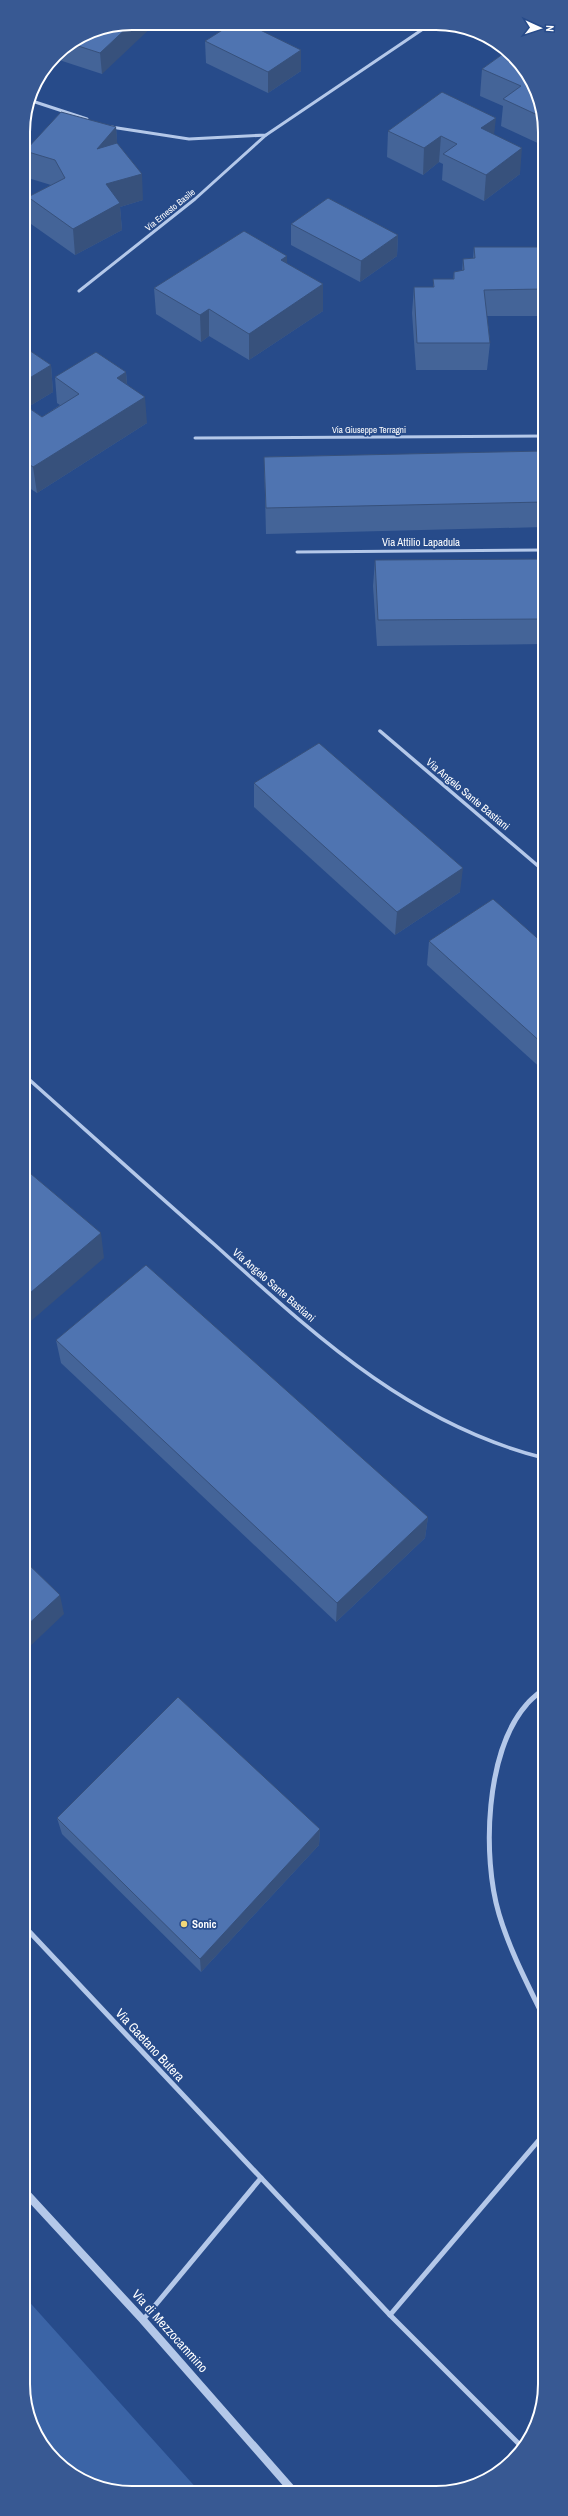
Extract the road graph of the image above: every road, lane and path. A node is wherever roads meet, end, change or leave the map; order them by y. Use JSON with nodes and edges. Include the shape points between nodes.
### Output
{"nodes":[{"id":1,"x":423,"y":30,"type":"edge"},
{"id":2,"x":34,"y":102,"type":"edge"},
{"id":3,"x":92,"y":121,"type":"edge"},
{"id":4,"x":106,"y":125,"type":"edge"},
{"id":5,"x":266,"y":135,"type":"junction"},
{"id":6,"x":79,"y":292,"type":"dead end"},
{"id":7,"x":538,"y":436,"type":"edge"},
{"id":8,"x":194,"y":438,"type":"dead end"},
{"id":9,"x":538,"y":550,"type":"edge"},
{"id":10,"x":297,"y":552,"type":"dead end"},
{"id":11,"x":380,"y":731,"type":"dead end"},
{"id":12,"x":538,"y":866,"type":"edge"},
{"id":13,"x":30,"y":1080,"type":"edge"},
{"id":14,"x":538,"y":1456,"type":"edge"},
{"id":15,"x":538,"y":1693,"type":"edge"},
{"id":16,"x":30,"y":1932,"type":"edge"},
{"id":17,"x":538,"y":2005,"type":"edge"},
{"id":18,"x":538,"y":2140,"type":"edge"},
{"id":19,"x":261,"y":2178,"type":"junction"},
{"id":20,"x":30,"y":2198,"type":"edge"},
{"id":21,"x":390,"y":2315,"type":"junction"},
{"id":22,"x":143,"y":2320,"type":"junction"},
{"id":23,"x":519,"y":2444,"type":"edge"},
{"id":24,"x":289,"y":2486,"type":"edge"}],
"edges":[{"from":1,"to":5,"type":"street","name":"Via Ernesto Basile"},
{"from":2,"to":3,"type":"street"},
{"from":4,"to":5,"type":"street","via":[[145,134],[189,139]]},
{"from":5,"to":6,"type":"street","name":"Via Ernesto Basile","via":[[195,199]]},
{"from":7,"to":8,"type":"street","name":"Via Giuseppe Terragni"},
{"from":9,"to":10,"type":"street","name":"Via Attilio Lapadula"},
{"from":11,"to":12,"type":"street","name":"Via Angelo Sante Bastiani"},
{"from":13,"to":14,"type":"street","name":"Via Angelo Sante Bastiani","via":[[303,1324],[346,1358],[406,1400],[458,1429],[503,1447]]},
{"from":15,"to":17,"type":"street","via":[[524,1708],[509,1734],[501,1755],[490,1817],[490,1857],[494,1895],[506,1934]]},
{"from":16,"to":19,"type":"street","name":"Via Gaetano Butera"},
{"from":18,"to":21,"type":"street"},
{"from":19,"to":21,"type":"street","name":"Via Gaetano Butera"},
{"from":19,"to":22,"type":"street"},
{"from":20,"to":22,"type":"street","name":"Via di Mezzocammino"},
{"from":21,"to":23,"type":"street","name":"Via Gaetano Butera"},
{"from":22,"to":24,"type":"street","name":"Via di Mezzocammino"}]}
